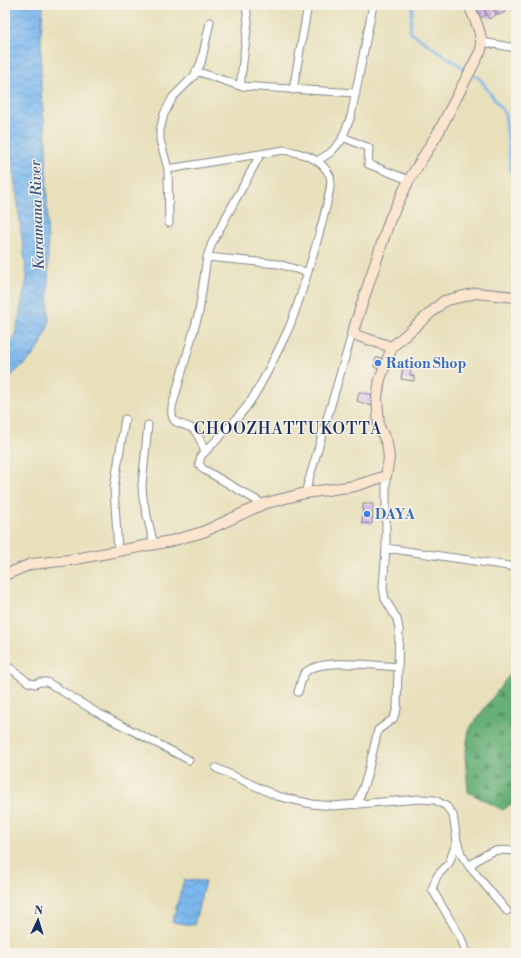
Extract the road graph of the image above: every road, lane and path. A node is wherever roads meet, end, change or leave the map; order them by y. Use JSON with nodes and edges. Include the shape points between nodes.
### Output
{"nodes":[{"id":1,"x":246,"y":5,"type":"edge"},
{"id":2,"x":308,"y":5,"type":"edge"},
{"id":3,"x":373,"y":5,"type":"edge"},
{"id":4,"x":469,"y":5,"type":"edge"},
{"id":5,"x":210,"y":22,"type":"dead end"},
{"id":6,"x":482,"y":42,"type":"junction"},
{"id":7,"x":516,"y":48,"type":"edge"},
{"id":8,"x":196,"y":71,"type":"junction"},
{"id":9,"x":240,"y":86,"type":"junction"},
{"id":10,"x":293,"y":90,"type":"junction"},
{"id":11,"x":356,"y":93,"type":"junction"},
{"id":12,"x":343,"y":137,"type":"junction"},
{"id":13,"x":260,"y":155,"type":"junction"},
{"id":14,"x":317,"y":161,"type":"junction"},
{"id":15,"x":168,"y":169,"type":"junction"},
{"id":16,"x":409,"y":180,"type":"junction"},
{"id":17,"x":169,"y":223,"type":"dead end"},
{"id":18,"x":207,"y":256,"type":"junction"},
{"id":19,"x":306,"y":272,"type":"junction"},
{"id":20,"x":516,"y":297,"type":"edge"},
{"id":21,"x":352,"y":334,"type":"junction"},
{"id":22,"x":392,"y":347,"type":"junction"},
{"id":23,"x":125,"y":419,"type":"dead end"},
{"id":24,"x":148,"y":425,"type":"dead end"},
{"id":25,"x":205,"y":452,"type":"junction"},
{"id":26,"x":386,"y":476,"type":"junction"},
{"id":27,"x":305,"y":493,"type":"junction"},
{"id":28,"x":263,"y":504,"type":"junction"},
{"id":29,"x":154,"y":545,"type":"junction"},
{"id":30,"x":386,"y":548,"type":"junction"},
{"id":31,"x":118,"y":551,"type":"junction"},
{"id":32,"x":516,"y":567,"type":"edge"},
{"id":33,"x":5,"y":575,"type":"edge"},
{"id":34,"x":5,"y":664,"type":"edge"},
{"id":35,"x":398,"y":667,"type":"junction"},
{"id":36,"x":298,"y":692,"type":"dead end"},
{"id":37,"x":189,"y":760,"type":"dead end"},
{"id":38,"x":216,"y":768,"type":"dead end"},
{"id":39,"x":357,"y":805,"type":"junction"},
{"id":40,"x":457,"y":841,"type":"junction"},
{"id":41,"x":516,"y":851,"type":"edge"},
{"id":42,"x":469,"y":866,"type":"junction"},
{"id":43,"x":507,"y":911,"type":"dead end"},
{"id":44,"x":466,"y":953,"type":"edge"}],
"edges":[{"from":1,"to":9,"type":"street","via":[[248,22]]},
{"from":2,"to":10,"type":"street"},
{"from":3,"to":11,"type":"street"},
{"from":4,"to":6,"type":"main road"},
{"from":5,"to":8,"type":"street","via":[[201,64]]},
{"from":6,"to":7,"type":"street"},
{"from":6,"to":16,"type":"main road","via":[[476,61],[438,133]]},
{"from":8,"to":9,"type":"street"},
{"from":8,"to":15,"type":"street","via":[[173,97],[161,125],[160,140]]},
{"from":9,"to":10,"type":"street"},
{"from":10,"to":11,"type":"street"},
{"from":11,"to":12,"type":"street","via":[[352,116]]},
{"from":12,"to":14,"type":"street","via":[[330,153]]},
{"from":12,"to":16,"type":"street","via":[[369,148],[368,164]]},
{"from":13,"to":14,"type":"street","via":[[284,150],[301,153]]},
{"from":13,"to":15,"type":"street"},
{"from":13,"to":18,"type":"street","via":[[219,228]]},
{"from":14,"to":19,"type":"street","via":[[331,177],[331,188],[324,219]]},
{"from":15,"to":17,"type":"street"},
{"from":16,"to":21,"type":"main road","via":[[385,233]]},
{"from":18,"to":19,"type":"street","via":[[278,264]]},
{"from":18,"to":25,"type":"street","via":[[199,312],[171,415],[174,422],[193,430]]},
{"from":19,"to":25,"type":"street","via":[[289,328],[255,396]]},
{"from":20,"to":22,"type":"main road","via":[[476,293],[444,301]]},
{"from":21,"to":22,"type":"main road"},
{"from":21,"to":27,"type":"street"},
{"from":22,"to":26,"type":"main road","via":[[380,379],[377,397],[379,427],[389,458]]},
{"from":23,"to":31,"type":"street","via":[[114,488]]},
{"from":24,"to":29,"type":"street","via":[[142,485]]},
{"from":25,"to":28,"type":"street","via":[[200,460],[200,467]]},
{"from":26,"to":27,"type":"main road","via":[[355,486]]},
{"from":26,"to":30,"type":"street"},
{"from":27,"to":28,"type":"main road"},
{"from":28,"to":29,"type":"main road","via":[[203,532]]},
{"from":29,"to":31,"type":"main road"},
{"from":30,"to":32,"type":"street"},
{"from":30,"to":35,"type":"street","via":[[383,587],[385,599],[397,619]]},
{"from":31,"to":33,"type":"main road","via":[[31,564]]},
{"from":34,"to":37,"type":"street","via":[[28,682],[47,682],[96,712]]},
{"from":35,"to":36,"type":"street","via":[[329,664],[312,668],[304,674]]},
{"from":35,"to":39,"type":"street","via":[[397,709],[394,719],[378,730]]},
{"from":38,"to":39,"type":"street","via":[[277,796],[312,804]]},
{"from":39,"to":40,"type":"street","via":[[435,800],[446,806],[453,815]]},
{"from":40,"to":42,"type":"street","via":[[461,854]]},
{"from":40,"to":44,"type":"street","via":[[449,863],[437,876],[432,890],[461,938]]},
{"from":41,"to":42,"type":"street","via":[[498,849]]},
{"from":42,"to":43,"type":"street"}]}
